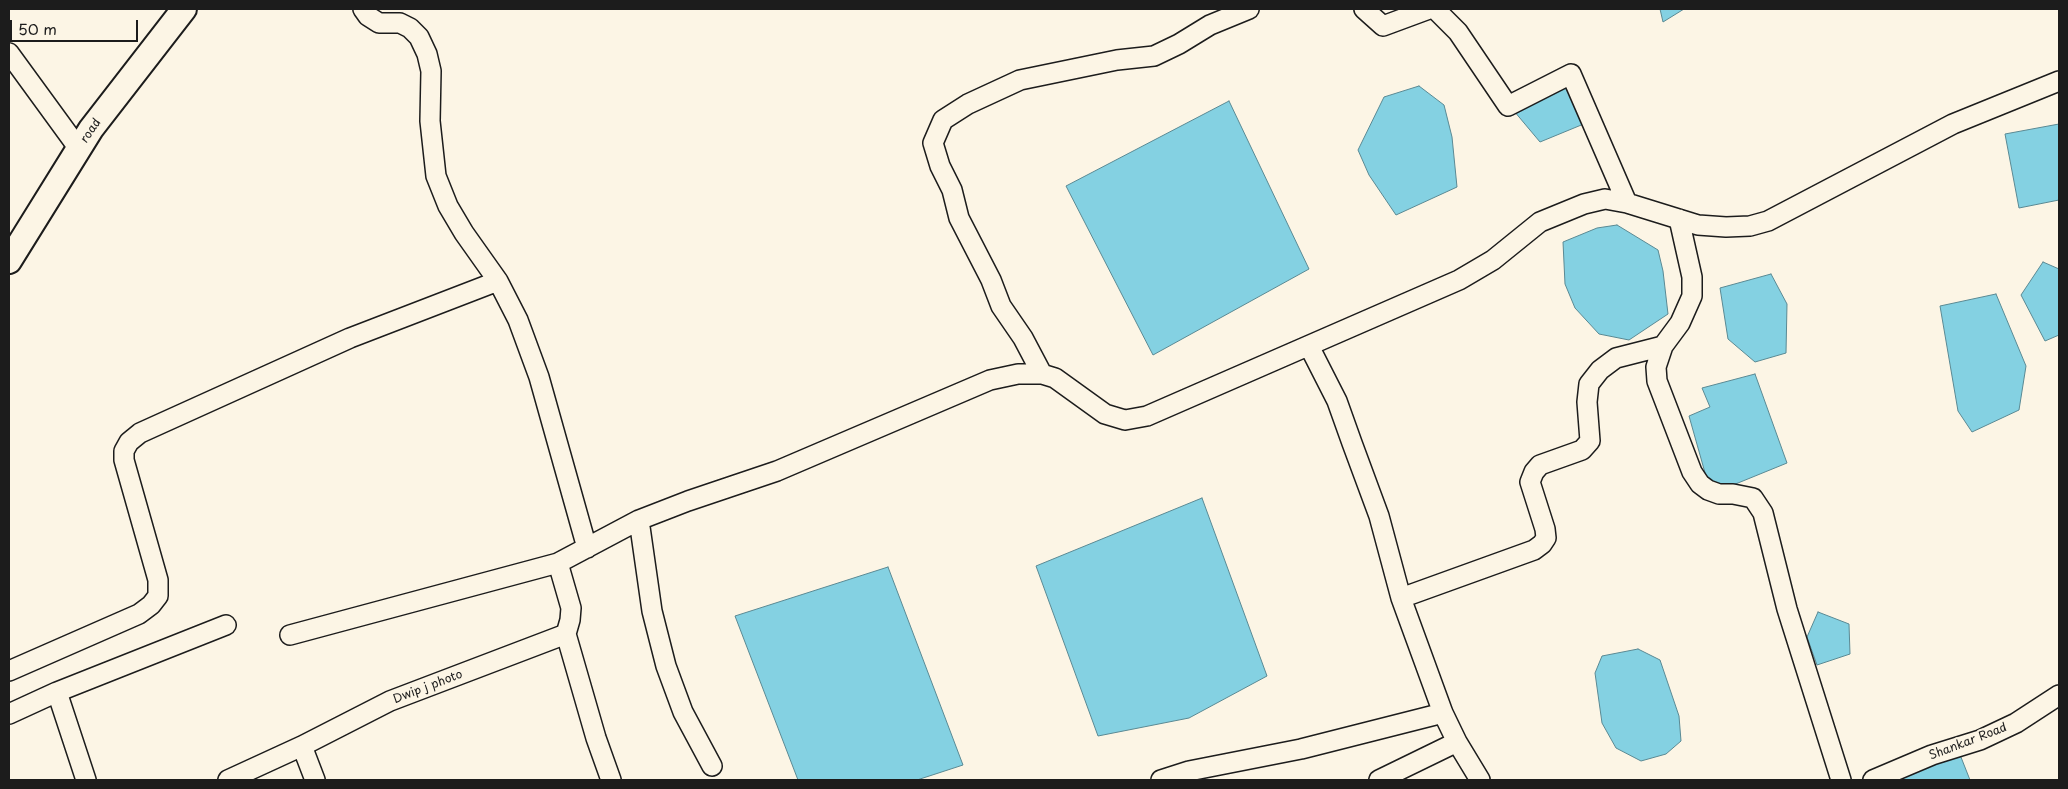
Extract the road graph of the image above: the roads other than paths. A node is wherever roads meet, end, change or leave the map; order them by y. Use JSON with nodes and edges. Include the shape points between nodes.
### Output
{"nodes":[{"id":1,"x":184,"y":9,"type":"edge"},
{"id":2,"x":363,"y":9,"type":"edge"},
{"id":3,"x":1249,"y":9,"type":"edge"},
{"id":4,"x":1364,"y":9,"type":"edge"},
{"id":5,"x":1429,"y":9,"type":"edge"},
{"id":6,"x":1435,"y":9,"type":"edge"},
{"id":7,"x":9,"y":53,"type":"edge"},
{"id":8,"x":2059,"y":81,"type":"edge"},
{"id":9,"x":79,"y":149,"type":"junction"},
{"id":10,"x":1627,"y":203,"type":"junction"},
{"id":11,"x":1679,"y":219,"type":"junction"},
{"id":12,"x":9,"y":261,"type":"edge"},
{"id":13,"x":498,"y":281,"type":"junction"},
{"id":14,"x":1309,"y":346,"type":"junction"},
{"id":15,"x":1663,"y":346,"type":"junction"},
{"id":16,"x":1042,"y":374,"type":"junction"},
{"id":17,"x":639,"y":520,"type":"junction"},
{"id":18,"x":587,"y":548,"type":"junction"},
{"id":19,"x":558,"y":563,"type":"junction"},
{"id":20,"x":1401,"y":598,"type":"junction"},
{"id":21,"x":226,"y":625,"type":"dead end"},
{"id":22,"x":566,"y":634,"type":"junction"},
{"id":23,"x":290,"y":635,"type":"dead end"},
{"id":24,"x":9,"y":671,"type":"edge"},
{"id":25,"x":57,"y":692,"type":"junction"},
{"id":26,"x":2059,"y":695,"type":"edge"},
{"id":27,"x":1443,"y":713,"type":"junction"},
{"id":28,"x":9,"y":714,"type":"edge"},
{"id":29,"x":1457,"y":742,"type":"junction"},
{"id":30,"x":302,"y":746,"type":"junction"},
{"id":31,"x":712,"y":766,"type":"dead end"},
{"id":32,"x":86,"y":780,"type":"edge"},
{"id":33,"x":228,"y":780,"type":"edge"},
{"id":34,"x":315,"y":780,"type":"edge"},
{"id":35,"x":611,"y":780,"type":"edge"},
{"id":36,"x":1161,"y":780,"type":"edge"},
{"id":37,"x":1379,"y":780,"type":"edge"},
{"id":38,"x":1480,"y":780,"type":"edge"},
{"id":39,"x":1840,"y":780,"type":"edge"},
{"id":40,"x":1873,"y":780,"type":"edge"}],
"edges":[{"from":1,"to":9,"type":"main road","name":"road"},
{"from":2,"to":13,"type":"street","via":[[379,23],[400,23],[419,37],[431,72],[430,121],[436,176],[448,206]]},
{"from":3,"to":16,"type":"street","via":[[1210,25],[1154,56],[1117,60],[1020,80],[968,104],[944,120],[933,143],[952,190],[959,218],[1001,306]]},
{"from":4,"to":5,"type":"street","via":[[1383,26]]},
{"from":6,"to":10,"type":"street","via":[[1458,32],[1508,106],[1571,74]]},
{"from":7,"to":9,"type":"street"},
{"from":8,"to":11,"type":"street","via":[[1953,124],[1768,221],[1726,227],[1698,225]]},
{"from":9,"to":12,"type":"main road","name":"road"},
{"from":10,"to":11,"type":"street"},
{"from":10,"to":14,"type":"street","via":[[1605,199],[1540,222],[1492,260],[1459,280]]},
{"from":11,"to":15,"type":"street","via":[[1692,277],[1692,296],[1680,323]]},
{"from":13,"to":18,"type":"street","via":[[518,320],[539,377]]},
{"from":13,"to":24,"type":"street","via":[[350,338],[140,433],[124,451],[124,460],[158,580],[158,596],[139,614]]},
{"from":14,"to":16,"type":"street","via":[[1190,399],[1147,416],[1125,420],[1105,414],[1056,378]]},
{"from":14,"to":20,"type":"street","via":[[1337,401],[1379,516]]},
{"from":15,"to":20,"type":"street","via":[[1616,358],[1600,370],[1590,384],[1587,402],[1590,441],[1582,450],[1540,465],[1534,472],[1530,482],[1545,529],[1546,538],[1542,544],[1534,550]]},
{"from":15,"to":39,"type":"street","via":[[1656,367],[1657,381],[1692,472],[1708,490],[1753,498],[1763,513],[1787,609]]},
{"from":16,"to":17,"type":"street","via":[[1018,374],[990,380],[777,471]]},
{"from":17,"to":18,"type":"street"},
{"from":17,"to":31,"type":"street","via":[[652,611],[666,666],[684,712]]},
{"from":18,"to":19,"type":"street"},
{"from":19,"to":22,"type":"street","via":[[571,608]]},
{"from":19,"to":23,"type":"street"},
{"from":20,"to":27,"type":"street"},
{"from":21,"to":25,"type":"street"},
{"from":22,"to":30,"type":"street","name":"Dwip j photo","via":[[390,701]]},
{"from":22,"to":35,"type":"street"},
{"from":25,"to":28,"type":"street"},
{"from":25,"to":32,"type":"street"},
{"from":26,"to":40,"type":"street","name":"Shankar Road","via":[[2016,723],[1980,740],[1932,755]]},
{"from":27,"to":29,"type":"street"},
{"from":27,"to":36,"type":"street"},
{"from":29,"to":37,"type":"street"},
{"from":29,"to":38,"type":"street"},
{"from":30,"to":33,"type":"street","name":"Dwip j photo"},
{"from":30,"to":34,"type":"street"}]}
